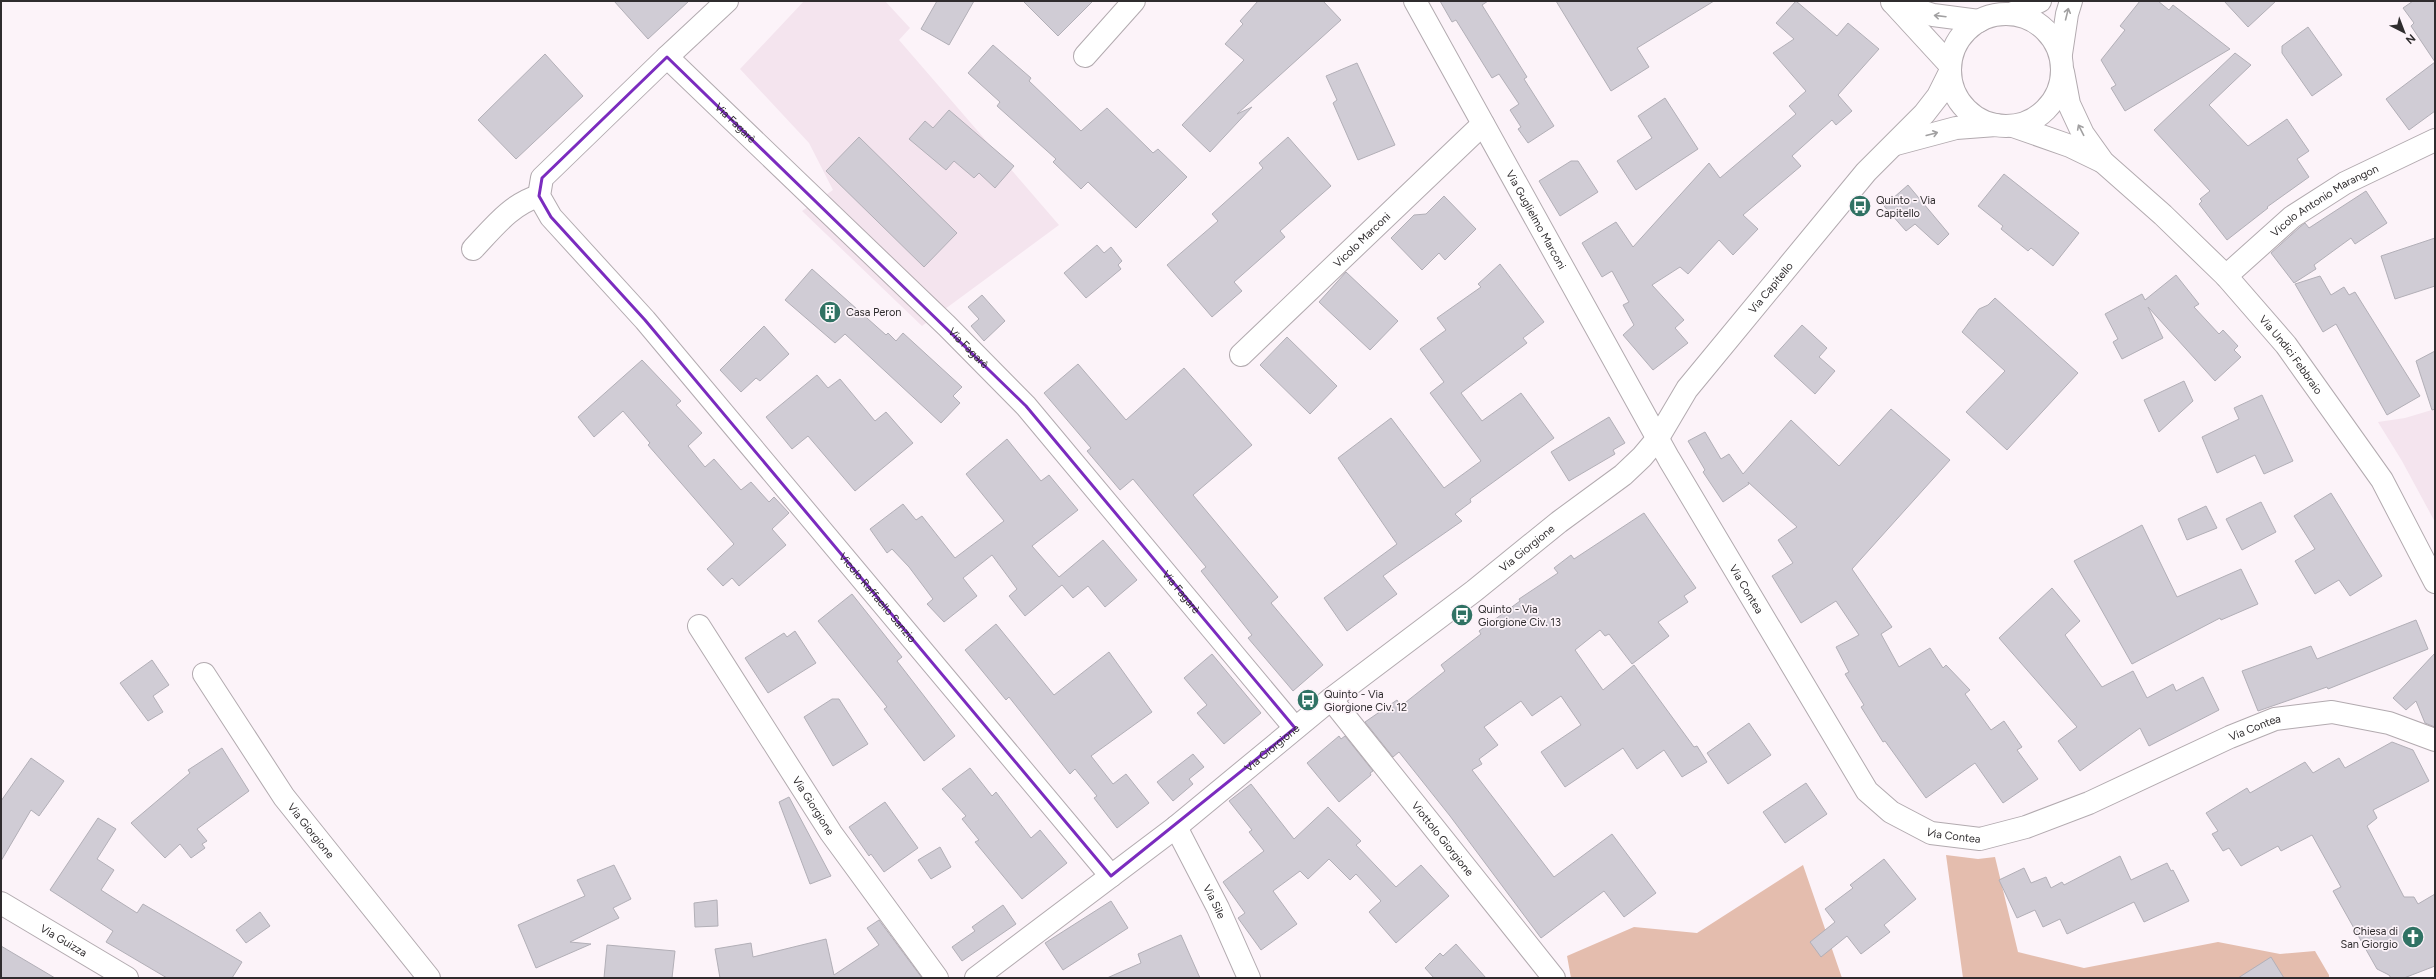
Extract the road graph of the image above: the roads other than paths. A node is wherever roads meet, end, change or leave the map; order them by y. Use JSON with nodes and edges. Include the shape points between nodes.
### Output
{"nodes":[{"id":1,"x":727,"y":1,"type":"edge"},
{"id":2,"x":1134,"y":1,"type":"edge"},
{"id":3,"x":1415,"y":1,"type":"edge"},
{"id":4,"x":1891,"y":1,"type":"edge"},
{"id":5,"x":2040,"y":1,"type":"edge"},
{"id":6,"x":2071,"y":1,"type":"edge"},
{"id":7,"x":2011,"y":14,"type":"junction"},
{"id":8,"x":1979,"y":21,"type":"junction"},
{"id":9,"x":1085,"y":56,"type":"dead end"},
{"id":10,"x":667,"y":57,"type":"junction"},
{"id":11,"x":2062,"y":63,"type":"junction"},
{"id":12,"x":1950,"y":68,"type":"junction"},
{"id":13,"x":1484,"y":124,"type":"junction"},
{"id":14,"x":2005,"y":125,"type":"junction"},
{"id":15,"x":2435,"y":140,"type":"edge"},
{"id":16,"x":1895,"y":144,"type":"junction"},
{"id":17,"x":2103,"y":162,"type":"junction"},
{"id":18,"x":539,"y":196,"type":"junction"},
{"id":19,"x":473,"y":249,"type":"dead end"},
{"id":20,"x":2226,"y":276,"type":"junction"},
{"id":21,"x":1241,"y":355,"type":"dead end"},
{"id":22,"x":1658,"y":438,"type":"junction"},
{"id":23,"x":2435,"y":582,"type":"edge"},
{"id":24,"x":699,"y":626,"type":"dead end"},
{"id":25,"x":204,"y":674,"type":"dead end"},
{"id":26,"x":1331,"y":699,"type":"junction"},
{"id":27,"x":1295,"y":728,"type":"junction"},
{"id":28,"x":2435,"y":740,"type":"edge"},
{"id":29,"x":1176,"y":827,"type":"junction"},
{"id":30,"x":1111,"y":876,"type":"junction"},
{"id":31,"x":1,"y":903,"type":"edge"},
{"id":32,"x":127,"y":978,"type":"edge"},
{"id":33,"x":429,"y":978,"type":"edge"},
{"id":34,"x":937,"y":978,"type":"edge"},
{"id":35,"x":976,"y":978,"type":"edge"},
{"id":36,"x":1249,"y":978,"type":"edge"},
{"id":37,"x":1554,"y":978,"type":"edge"}],
"edges":[{"from":1,"to":10,"type":"street"},
{"from":2,"to":9,"type":"street"},
{"from":3,"to":13,"type":"street","name":"Via Guglielmo Marconi"},
{"from":8,"to":4,"type":"street","name":"Via Undici Febbraio","one_way":true,"via":[[1933,15]]},
{"from":4,"to":12,"type":"street","name":"Via Undici Febbraio"},
{"from":5,"to":7,"type":"street"},
{"from":11,"to":6,"type":"street","one_way":true,"via":[[2067,14]]},
{"from":7,"to":8,"type":"street","name":"Via Undici Febbraio","via":[[1994,15]]},
{"from":7,"to":11,"type":"street","name":"Via Undici Febbraio","via":[[2028,18],[2042,26],[2053,39]]},
{"from":8,"to":12,"type":"street","name":"Via Undici Febbraio","via":[[1961,37],[1955,47]]},
{"from":10,"to":18,"type":"street","via":[[542,178]]},
{"from":10,"to":27,"type":"street","name":"Via Fagarè","via":[[947,326],[1026,406]]},
{"from":11,"to":14,"type":"street","via":[[2060,88],[2053,102],[2042,114],[2028,122]]},
{"from":17,"to":11,"type":"street","name":"Via Undici Febbraio","one_way":true,"via":[[2083,134],[2069,104]]},
{"from":12,"to":14,"type":"street","name":"Via Undici Febbraio","via":[[1954,91],[1964,107],[1978,119]]},
{"from":12,"to":16,"type":"street","name":"Via Capitello","via":[[1938,96]]},
{"from":13,"to":21,"type":"street","name":"Vicolo Marconi"},
{"from":13,"to":22,"type":"street","name":"Via Guglielmo Marconi"},
{"from":16,"to":14,"type":"street","name":"Via Capitello","one_way":true,"via":[[1956,128]]},
{"from":14,"to":17,"type":"street","name":"Via Undici Febbraio","via":[[2070,146]]},
{"from":15,"to":20,"type":"street","name":"Vicolo Antonio Marangon","via":[[2345,183],[2292,217]]},
{"from":16,"to":22,"type":"street","name":"Via Capitello","via":[[1866,172],[1687,389]]},
{"from":17,"to":20,"type":"street","name":"Via Undici Febbraio"},
{"from":18,"to":19,"type":"street","via":[[525,200],[509,212]]},
{"from":18,"to":30,"type":"street","name":"Vicolo Raffaello Sanzio","via":[[551,218],[645,320]]},
{"from":20,"to":23,"type":"street","name":"Via Undici Febbraio","via":[[2286,345],[2382,480]]},
{"from":22,"to":26,"type":"street","name":"Via Giorgione","via":[[1623,475]]},
{"from":22,"to":28,"type":"street","name":"Via Contea","via":[[1867,791],[1891,812],[1931,833],[1980,839],[2026,827],[2089,803],[2230,737],[2275,719],[2332,712],[2389,723]]},
{"from":24,"to":34,"type":"street","name":"Via Giorgione","via":[[831,833]]},
{"from":25,"to":33,"type":"street","name":"Via Giorgione","via":[[284,797]]},
{"from":26,"to":27,"type":"street","name":"Via Giorgione"},
{"from":26,"to":37,"type":"street","name":"Viottolo Giorgione"},
{"from":27,"to":29,"type":"street","name":"Via Giorgione"},
{"from":29,"to":30,"type":"street","name":"Via Giorgione"},
{"from":29,"to":36,"type":"street","name":"Via Sile","via":[[1218,908]]},
{"from":30,"to":35,"type":"street","name":"Via Giorgione"},
{"from":31,"to":32,"type":"street","name":"Via Guizza"}]}
